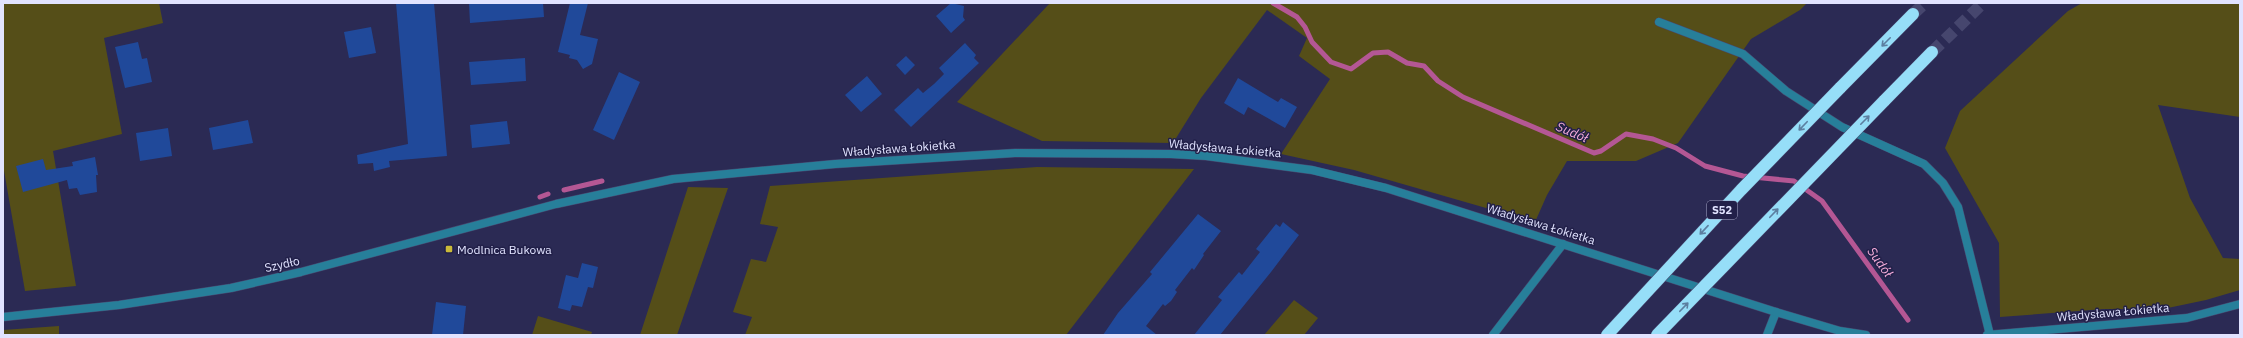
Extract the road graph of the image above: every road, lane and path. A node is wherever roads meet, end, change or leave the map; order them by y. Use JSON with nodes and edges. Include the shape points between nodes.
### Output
{"nodes":[{"id":1,"x":1913,"y":14,"type":"tunnel mouth"},
{"id":2,"x":1659,"y":22,"type":"dead end"},
{"id":3,"x":1932,"y":52,"type":"tunnel mouth"},
{"id":4,"x":560,"y":203,"type":"joint"},
{"id":5,"x":1563,"y":244,"type":"junction"},
{"id":6,"x":2240,"y":304,"type":"edge"},
{"id":7,"x":1776,"y":312,"type":"junction"},
{"id":8,"x":3,"y":317,"type":"edge"},
{"id":9,"x":1493,"y":335,"type":"edge"},
{"id":10,"x":1607,"y":335,"type":"edge"},
{"id":11,"x":1657,"y":335,"type":"edge"},
{"id":12,"x":1767,"y":335,"type":"edge"},
{"id":13,"x":1866,"y":335,"type":"edge"},
{"id":14,"x":1987,"y":335,"type":"edge"},
{"id":15,"x":1990,"y":335,"type":"edge"}],
"edges":[{"from":1,"to":10,"type":"highway","number":"S52","one_way":true,"bridge":true,"via":[[1741,190]]},
{"from":2,"to":15,"type":"street","via":[[1743,54],[1786,91],[1842,127],[1924,164],[1943,183],[1958,208]]},
{"from":11,"to":3,"type":"highway","one_way":true,"bridge":true},
{"from":4,"to":5,"type":"street","name":"Władysława Łokietka","via":[[673,179],[835,164],[1015,153],[1171,154],[1312,170],[1386,188]]},
{"from":4,"to":8,"type":"street","name":"Szydło","via":[[301,272],[231,288],[119,305]]},
{"from":5,"to":7,"type":"street","name":"Władysława Łokietka"},
{"from":5,"to":9,"type":"street"},
{"from":6,"to":15,"type":"street","name":"Władysława Łokietka","via":[[2187,318]]},
{"from":7,"to":12,"type":"street"},
{"from":7,"to":13,"type":"street","name":"Władysława Łokietka","via":[[1840,331]]},
{"from":14,"to":15,"type":"street","name":"Władysława Łokietka"}]}
